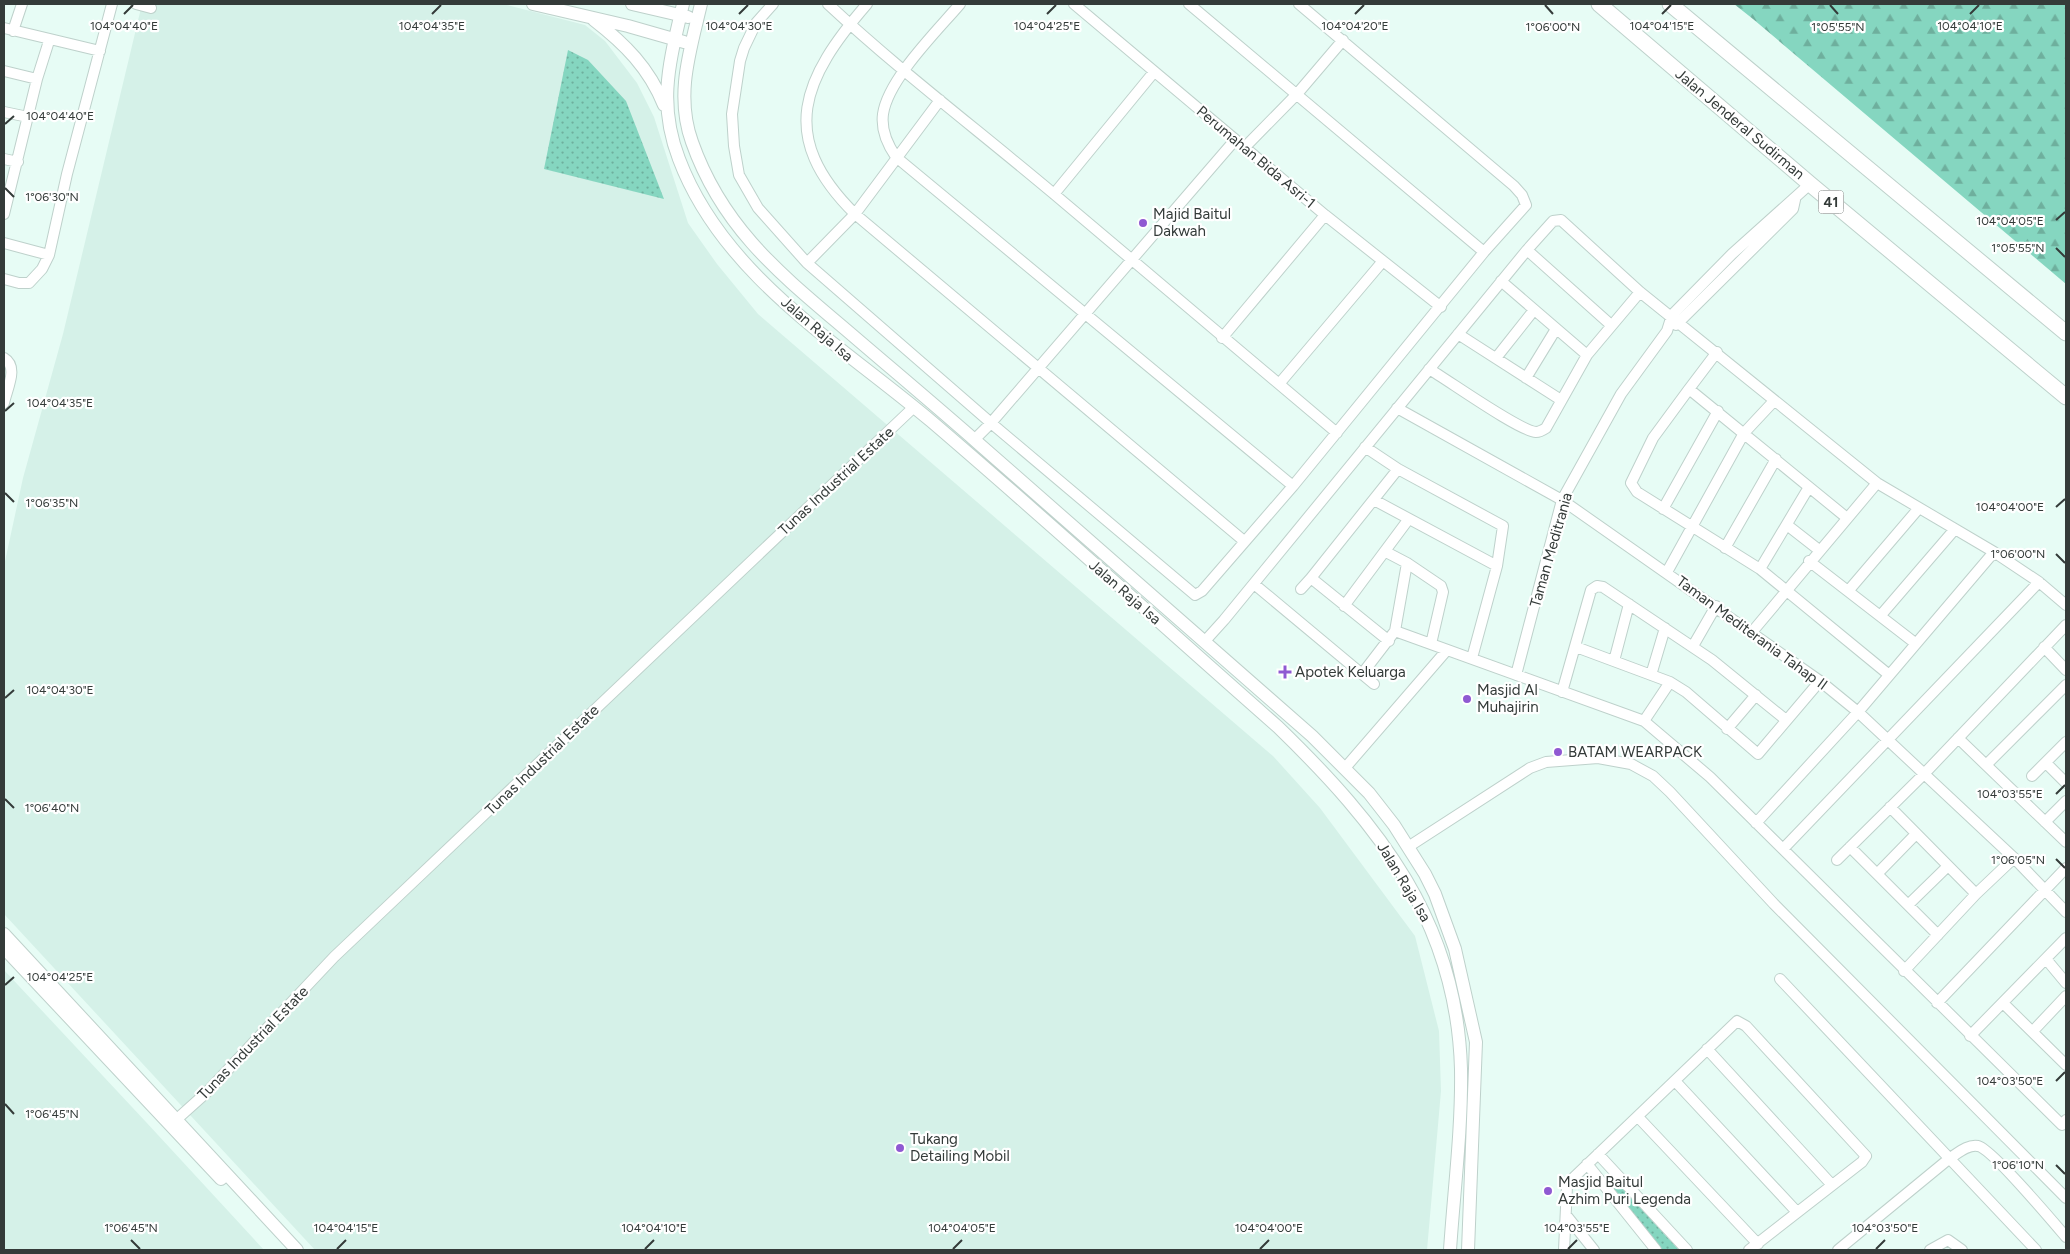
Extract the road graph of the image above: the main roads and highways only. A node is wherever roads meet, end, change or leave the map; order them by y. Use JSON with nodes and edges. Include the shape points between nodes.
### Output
{"nodes":[{"id":1,"x":533,"y":4,"type":"edge"},
{"id":2,"x":639,"y":4,"type":"edge"},
{"id":3,"x":700,"y":4,"type":"edge"},
{"id":4,"x":1599,"y":4,"type":"edge"},
{"id":5,"x":1670,"y":4,"type":"edge"},
{"id":6,"x":682,"y":9,"type":"edge"},
{"id":7,"x":588,"y":16,"type":"junction"},
{"id":8,"x":697,"y":19,"type":"junction"},
{"id":9,"x":676,"y":39,"type":"junction"},
{"id":10,"x":691,"y":44,"type":"junction"},
{"id":11,"x":666,"y":112,"type":"junction"},
{"id":12,"x":2066,"y":333,"type":"edge"},
{"id":13,"x":924,"y":397,"type":"junction"},
{"id":14,"x":2066,"y":397,"type":"edge"},
{"id":15,"x":914,"y":407,"type":"junction"},
{"id":16,"x":4,"y":934,"type":"edge"},
{"id":17,"x":4,"y":948,"type":"edge"},
{"id":18,"x":1456,"y":949,"type":"junction"},
{"id":19,"x":1440,"y":954,"type":"junction"},
{"id":20,"x":287,"y":1250,"type":"edge"},
{"id":21,"x":297,"y":1250,"type":"edge"},
{"id":22,"x":1450,"y":1250,"type":"edge"},
{"id":23,"x":1468,"y":1250,"type":"edge"}],
"edges":[{"from":1,"to":7,"type":"main road"},
{"from":2,"to":6,"type":"main road"},
{"from":3,"to":8,"type":"main road","name":"Jalan Raja Isa"},
{"from":4,"to":14,"type":"highway","name":"Jalan Jenderal Sudirman","number":"41"},
{"from":5,"to":12,"type":"highway"},
{"from":6,"to":8,"type":"main road"},
{"from":6,"to":9,"type":"main road","name":"Jalan Raja Isa"},
{"from":7,"to":9,"type":"main road"},
{"from":7,"to":11,"type":"main road","via":[[630,50],[658,91]]},
{"from":8,"to":10,"type":"main road","name":"Jalan Raja Isa"},
{"from":9,"to":10,"type":"main road"},
{"from":9,"to":11,"type":"main road","name":"Jalan Raja Isa","via":[[666,82]]},
{"from":10,"to":13,"type":"main road","name":"Jalan Raja Isa","via":[[683,90],[684,114],[705,171],[732,220],[785,279]]},
{"from":11,"to":15,"type":"main road","name":"Jalan Raja Isa","via":[[689,182],[720,232],[745,263],[855,362]]},
{"from":13,"to":15,"type":"main road"},
{"from":13,"to":18,"type":"main road","name":"Jalan Raja Isa","via":[[1205,641],[1345,768],[1394,825],[1408,847],[1435,894]]},
{"from":15,"to":19,"type":"main road","name":"Jalan Raja Isa","via":[[1278,727],[1326,773],[1395,860],[1420,901]]},
{"from":16,"to":21,"type":"main road"},
{"from":17,"to":20,"type":"main road"},
{"from":18,"to":19,"type":"main road"},
{"from":18,"to":23,"type":"main road","name":"Jalan Raja Isa","via":[[1476,1042]]},
{"from":19,"to":22,"type":"main road","name":"Jalan Raja Isa","via":[[1454,1007],[1461,1068]]}]}
